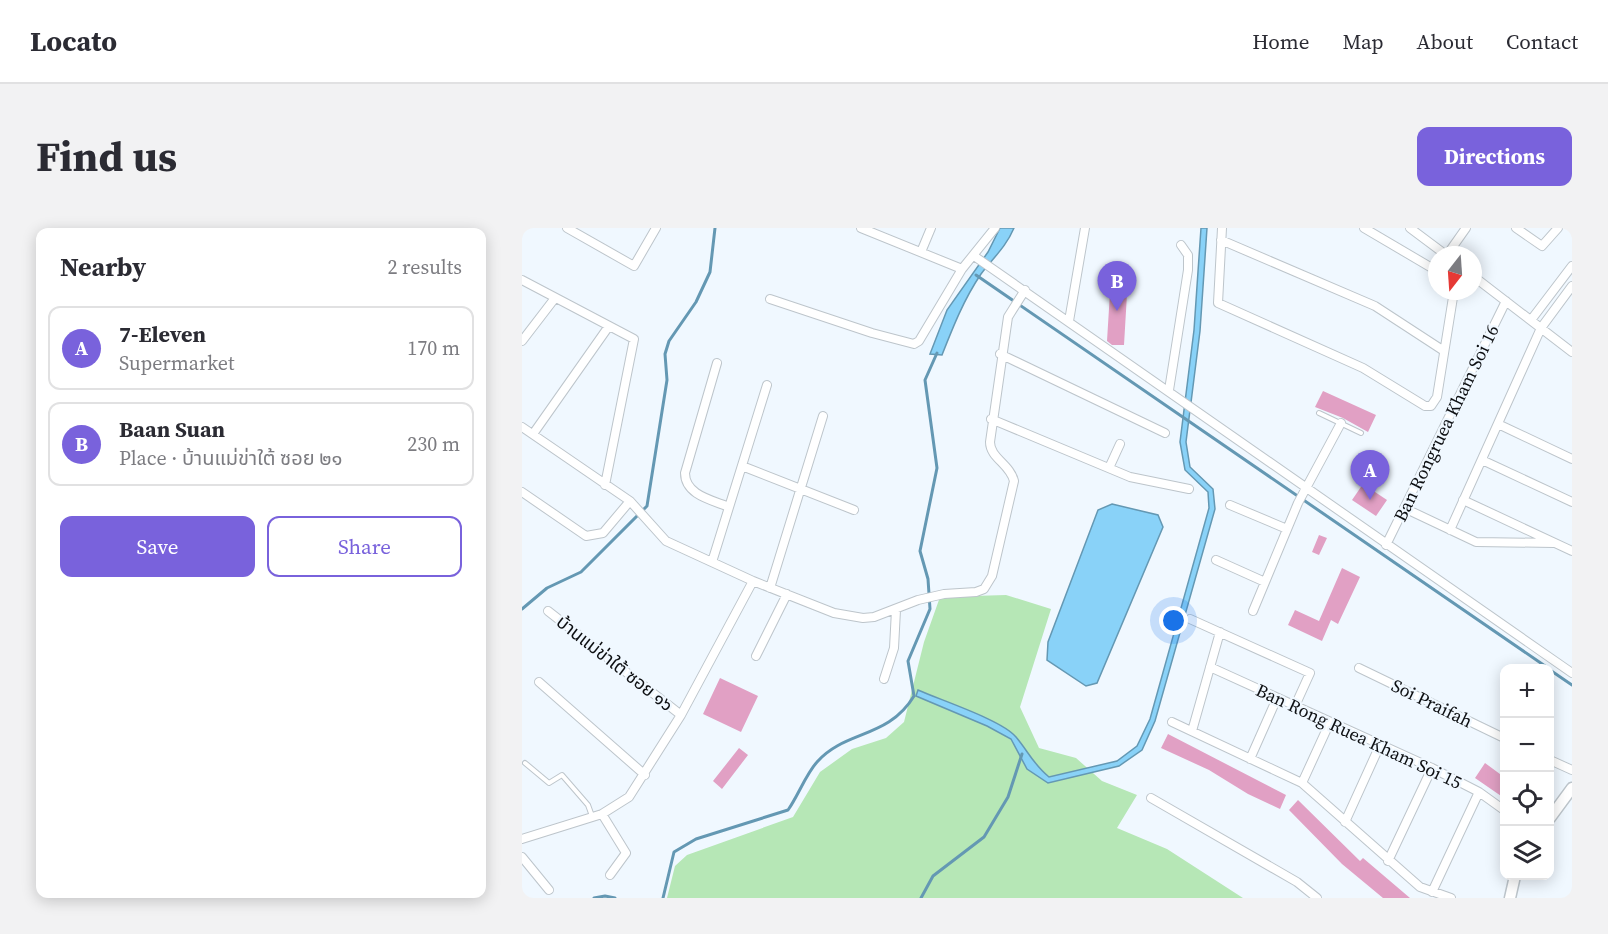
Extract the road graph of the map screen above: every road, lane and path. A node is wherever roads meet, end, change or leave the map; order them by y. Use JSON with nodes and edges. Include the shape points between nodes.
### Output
{"nodes":[{"id":1,"x":567,"y":228,"type":"edge"},
{"id":2,"x":656,"y":228,"type":"edge"},
{"id":3,"x":861,"y":228,"type":"edge"},
{"id":4,"x":931,"y":228,"type":"edge"},
{"id":5,"x":995,"y":228,"type":"edge"},
{"id":6,"x":1085,"y":228,"type":"edge"},
{"id":7,"x":1222,"y":228,"type":"edge"},
{"id":8,"x":1364,"y":228,"type":"edge"},
{"id":9,"x":1410,"y":228,"type":"edge"},
{"id":10,"x":1466,"y":228,"type":"edge"},
{"id":11,"x":1516,"y":228,"type":"edge"},
{"id":12,"x":1558,"y":228,"type":"edge"},
{"id":13,"x":1221,"y":240,"type":"junction"},
{"id":14,"x":1182,"y":245,"type":"dead end"},
{"id":15,"x":1434,"y":246,"type":"edge"},
{"id":16,"x":1453,"y":246,"type":"edge"},
{"id":17,"x":921,"y":252,"type":"junction"},
{"id":18,"x":975,"y":256,"type":"junction"},
{"id":19,"x":1428,"y":266,"type":"edge"},
{"id":20,"x":1571,"y":268,"type":"edge"},
{"id":21,"x":962,"y":269,"type":"junction"},
{"id":22,"x":522,"y":280,"type":"edge"},
{"id":23,"x":1482,"y":283,"type":"edge"},
{"id":24,"x":1572,"y":286,"type":"edge"},
{"id":25,"x":1024,"y":290,"type":"junction"},
{"id":26,"x":555,"y":298,"type":"junction"},
{"id":27,"x":770,"y":299,"type":"dead end"},
{"id":28,"x":1452,"y":300,"type":"edge"},
{"id":29,"x":1506,"y":301,"type":"junction"},
{"id":30,"x":1531,"y":320,"type":"junction"},
{"id":31,"x":1069,"y":321,"type":"junction"},
{"id":32,"x":609,"y":326,"type":"junction"},
{"id":33,"x":1542,"y":328,"type":"junction"},
{"id":34,"x":522,"y":341,"type":"edge"},
{"id":35,"x":1444,"y":351,"type":"junction"},
{"id":36,"x":1572,"y":352,"type":"edge"},
{"id":37,"x":1000,"y":354,"type":"junction"},
{"id":38,"x":717,"y":363,"type":"dead end"},
{"id":39,"x":767,"y":385,"type":"dead end"},
{"id":40,"x":1169,"y":390,"type":"junction"},
{"id":41,"x":1320,"y":413,"type":"dead end"},
{"id":42,"x":823,"y":416,"type":"dead end"},
{"id":43,"x":992,"y":419,"type":"junction"},
{"id":44,"x":1341,"y":423,"type":"junction"},
{"id":45,"x":1498,"y":424,"type":"junction"},
{"id":46,"x":522,"y":427,"type":"edge"},
{"id":47,"x":1165,"y":433,"type":"dead end"},
{"id":48,"x":1361,"y":433,"type":"dead end"},
{"id":49,"x":533,"y":434,"type":"junction"},
{"id":50,"x":1120,"y":444,"type":"dead end"},
{"id":51,"x":1572,"y":459,"type":"edge"},
{"id":52,"x":1482,"y":460,"type":"junction"},
{"id":53,"x":742,"y":466,"type":"junction"},
{"id":54,"x":1109,"y":468,"type":"junction"},
{"id":55,"x":605,"y":485,"type":"junction"},
{"id":56,"x":1307,"y":488,"type":"junction"},
{"id":57,"x":800,"y":489,"type":"junction"},
{"id":58,"x":1189,"y":489,"type":"dead end"},
{"id":59,"x":522,"y":492,"type":"edge"},
{"id":60,"x":1463,"y":500,"type":"junction"},
{"id":61,"x":630,"y":501,"type":"junction"},
{"id":62,"x":1572,"y":502,"type":"edge"},
{"id":63,"x":1230,"y":505,"type":"dead end"},
{"id":64,"x":729,"y":507,"type":"junction"},
{"id":65,"x":1404,"y":508,"type":"junction"},
{"id":66,"x":854,"y":510,"type":"dead end"},
{"id":67,"x":1287,"y":529,"type":"junction"},
{"id":68,"x":1450,"y":530,"type":"junction"},
{"id":69,"x":1554,"y":543,"type":"junction"},
{"id":70,"x":1386,"y":545,"type":"junction"},
{"id":71,"x":1572,"y":551,"type":"edge"},
{"id":72,"x":1216,"y":560,"type":"dead end"},
{"id":73,"x":712,"y":562,"type":"junction"},
{"id":74,"x":753,"y":581,"type":"junction"},
{"id":75,"x":1265,"y":582,"type":"junction"},
{"id":76,"x":770,"y":588,"type":"junction"},
{"id":77,"x":787,"y":594,"type":"junction"},
{"id":78,"x":896,"y":610,"type":"junction"},
{"id":79,"x":548,"y":611,"type":"dead end"},
{"id":80,"x":1253,"y":611,"type":"dead end"},
{"id":81,"x":1190,"y":619,"type":"dead end"},
{"id":82,"x":1220,"y":632,"type":"junction"},
{"id":83,"x":756,"y":656,"type":"dead end"},
{"id":84,"x":1210,"y":667,"type":"junction"},
{"id":85,"x":1359,"y":668,"type":"dead end"},
{"id":86,"x":1572,"y":673,"type":"edge"},
{"id":87,"x":884,"y":679,"type":"dead end"},
{"id":88,"x":539,"y":682,"type":"dead end"},
{"id":89,"x":1277,"y":698,"type":"junction"},
{"id":90,"x":1295,"y":706,"type":"junction"},
{"id":91,"x":681,"y":715,"type":"junction"},
{"id":92,"x":1172,"y":722,"type":"dead end"},
{"id":93,"x":1330,"y":722,"type":"junction"},
{"id":94,"x":1192,"y":731,"type":"junction"},
{"id":95,"x":1500,"y":736,"type":"edge"},
{"id":96,"x":1380,"y":745,"type":"junction"},
{"id":97,"x":1250,"y":759,"type":"junction"},
{"id":98,"x":1554,"y":762,"type":"edge"},
{"id":99,"x":525,"y":763,"type":"dead end"},
{"id":100,"x":1432,"y":768,"type":"junction"},
{"id":101,"x":1572,"y":770,"type":"edge"},
{"id":102,"x":645,"y":776,"type":"junction"},
{"id":103,"x":1302,"y":783,"type":"junction"},
{"id":104,"x":1572,"y":788,"type":"edge"},
{"id":105,"x":1479,"y":792,"type":"junction"},
{"id":106,"x":1150,"y":798,"type":"dead end"},
{"id":107,"x":1500,"y":807,"type":"edge"},
{"id":108,"x":1554,"y":813,"type":"edge"},
{"id":109,"x":602,"y":814,"type":"junction"},
{"id":110,"x":593,"y":817,"type":"junction"},
{"id":111,"x":1345,"y":822,"type":"junction"},
{"id":112,"x":522,"y":839,"type":"edge"},
{"id":113,"x":522,"y":857,"type":"edge"},
{"id":114,"x":1388,"y":861,"type":"junction"},
{"id":115,"x":610,"y":875,"type":"dead end"},
{"id":116,"x":1514,"y":880,"type":"edge"},
{"id":117,"x":549,"y":890,"type":"dead end"},
{"id":118,"x":1432,"y":892,"type":"junction"},
{"id":119,"x":1317,"y":898,"type":"edge"},
{"id":120,"x":1451,"y":898,"type":"edge"},
{"id":121,"x":1510,"y":898,"type":"edge"}],
"edges":[{"from":1,"to":2,"type":"street","via":[[634,266]]},
{"from":3,"to":17,"type":"street"},
{"from":4,"to":17,"type":"street"},
{"from":5,"to":18,"type":"street"},
{"from":6,"to":31,"type":"street"},
{"from":7,"to":13,"type":"street"},
{"from":8,"to":19,"type":"street"},
{"from":9,"to":15,"type":"street"},
{"from":10,"to":16,"type":"street"},
{"from":11,"to":12,"type":"street","via":[[1537,244],[1546,244]]},
{"from":13,"to":35,"type":"street","via":[[1375,306]]},
{"from":13,"to":35,"type":"street","via":[[1218,303],[1363,368],[1425,406],[1435,402]]},
{"from":14,"to":40,"type":"street","via":[[1188,255],[1188,270]]},
{"from":17,"to":21,"type":"street"},
{"from":18,"to":21,"type":"street"},
{"from":18,"to":25,"type":"street"},
{"from":20,"to":30,"type":"street"},
{"from":21,"to":27,"type":"street","via":[[914,344]]},
{"from":22,"to":26,"type":"street"},
{"from":23,"to":29,"type":"street"},
{"from":24,"to":33,"type":"street"},
{"from":25,"to":31,"type":"street"},
{"from":25,"to":37,"type":"street","via":[[1016,302]]},
{"from":26,"to":32,"type":"street"},
{"from":26,"to":34,"type":"street"},
{"from":28,"to":35,"type":"street"},
{"from":29,"to":30,"type":"street"},
{"from":29,"to":65,"type":"street","name":"Ban Rongruea Kham Soi 16"},
{"from":30,"to":33,"type":"street"},
{"from":31,"to":40,"type":"street"},
{"from":32,"to":49,"type":"street"},
{"from":32,"to":55,"type":"street","via":[[634,339]]},
{"from":33,"to":36,"type":"street"},
{"from":33,"to":45,"type":"street"},
{"from":37,"to":43,"type":"street"},
{"from":37,"to":47,"type":"street"},
{"from":38,"to":64,"type":"street","via":[[685,483],[689,489]]},
{"from":39,"to":53,"type":"street"},
{"from":40,"to":56,"type":"street"},
{"from":41,"to":44,"type":"lane"},
{"from":42,"to":57,"type":"street"},
{"from":43,"to":54,"type":"street"},
{"from":43,"to":78,"type":"street","via":[[990,447],[1008,466],[1014,481],[992,576],[984,589],[976,592],[944,594]]},
{"from":44,"to":48,"type":"lane"},
{"from":44,"to":56,"type":"street"},
{"from":45,"to":51,"type":"street"},
{"from":45,"to":52,"type":"street"},
{"from":46,"to":49,"type":"street"},
{"from":49,"to":55,"type":"street"},
{"from":50,"to":54,"type":"street"},
{"from":52,"to":60,"type":"street"},
{"from":52,"to":62,"type":"street"},
{"from":53,"to":57,"type":"street"},
{"from":53,"to":64,"type":"street"},
{"from":54,"to":58,"type":"street","via":[[1139,480]]},
{"from":55,"to":61,"type":"street"},
{"from":56,"to":67,"type":"street"},
{"from":56,"to":70,"type":"street"},
{"from":57,"to":66,"type":"street"},
{"from":57,"to":76,"type":"street"},
{"from":59,"to":61,"type":"street","via":[[586,536],[603,533]]},
{"from":60,"to":68,"type":"street"},
{"from":60,"to":69,"type":"street"},
{"from":61,"to":73,"type":"street","via":[[666,541]]},
{"from":63,"to":67,"type":"street"},
{"from":64,"to":73,"type":"street"},
{"from":65,"to":68,"type":"street"},
{"from":65,"to":70,"type":"street","name":"Ban Rongruea Kham Soi 16"},
{"from":67,"to":75,"type":"street"},
{"from":68,"to":69,"type":"street","via":[[1476,542]]},
{"from":69,"to":71,"type":"street"},
{"from":70,"to":86,"type":"street"},
{"from":72,"to":75,"type":"street"},
{"from":73,"to":74,"type":"street"},
{"from":74,"to":76,"type":"street"},
{"from":74,"to":91,"type":"street"},
{"from":75,"to":80,"type":"street"},
{"from":76,"to":77,"type":"street"},
{"from":77,"to":78,"type":"street","via":[[849,617],[874,617]]},
{"from":77,"to":83,"type":"street"},
{"from":78,"to":87,"type":"street","via":[[894,648]]},
{"from":79,"to":91,"type":"street","name":"บ้านแม่ข่าใต้ ซอย ๑๖"},
{"from":81,"to":82,"type":"street"},
{"from":82,"to":84,"type":"street"},
{"from":82,"to":90,"type":"street","via":[[1310,673]]},
{"from":84,"to":89,"type":"street","name":"Ban Rong Ruea Kham Soi 15"},
{"from":84,"to":94,"type":"street"},
{"from":85,"to":95,"type":"street","name":"Soi Praifah"},
{"from":88,"to":102,"type":"street"},
{"from":89,"to":90,"type":"street","name":"Ban Rong Ruea Kham Soi 15"},
{"from":89,"to":97,"type":"street"},
{"from":90,"to":93,"type":"street","name":"Ban Rong Ruea Kham Soi 15"},
{"from":91,"to":102,"type":"street"},
{"from":92,"to":94,"type":"street"},
{"from":93,"to":96,"type":"street","name":"Ban Rong Ruea Kham Soi 15"},
{"from":93,"to":103,"type":"street"},
{"from":94,"to":97,"type":"street"},
{"from":96,"to":100,"type":"street","name":"Ban Rong Ruea Kham Soi 15"},
{"from":96,"to":111,"type":"street"},
{"from":97,"to":103,"type":"street"},
{"from":98,"to":101,"type":"street"},
{"from":99,"to":110,"type":"lane","via":[[549,783],[562,775]]},
{"from":100,"to":105,"type":"street","name":"Ban Rong Ruea Kham Soi 15"},
{"from":100,"to":114,"type":"street"},
{"from":102,"to":109,"type":"street","via":[[629,797]]},
{"from":103,"to":111,"type":"street"},
{"from":104,"to":108,"type":"street"},
{"from":105,"to":107,"type":"street","name":"Ban Rong Ruea Kham Soi 15"},
{"from":105,"to":118,"type":"street"},
{"from":106,"to":119,"type":"street","via":[[1297,882]]},
{"from":109,"to":110,"type":"street"},
{"from":109,"to":115,"type":"street","via":[[626,853]]},
{"from":110,"to":112,"type":"street"},
{"from":111,"to":114,"type":"street"},
{"from":113,"to":117,"type":"street"},
{"from":114,"to":118,"type":"street"},
{"from":116,"to":121,"type":"street"},
{"from":118,"to":120,"type":"street"}]}
